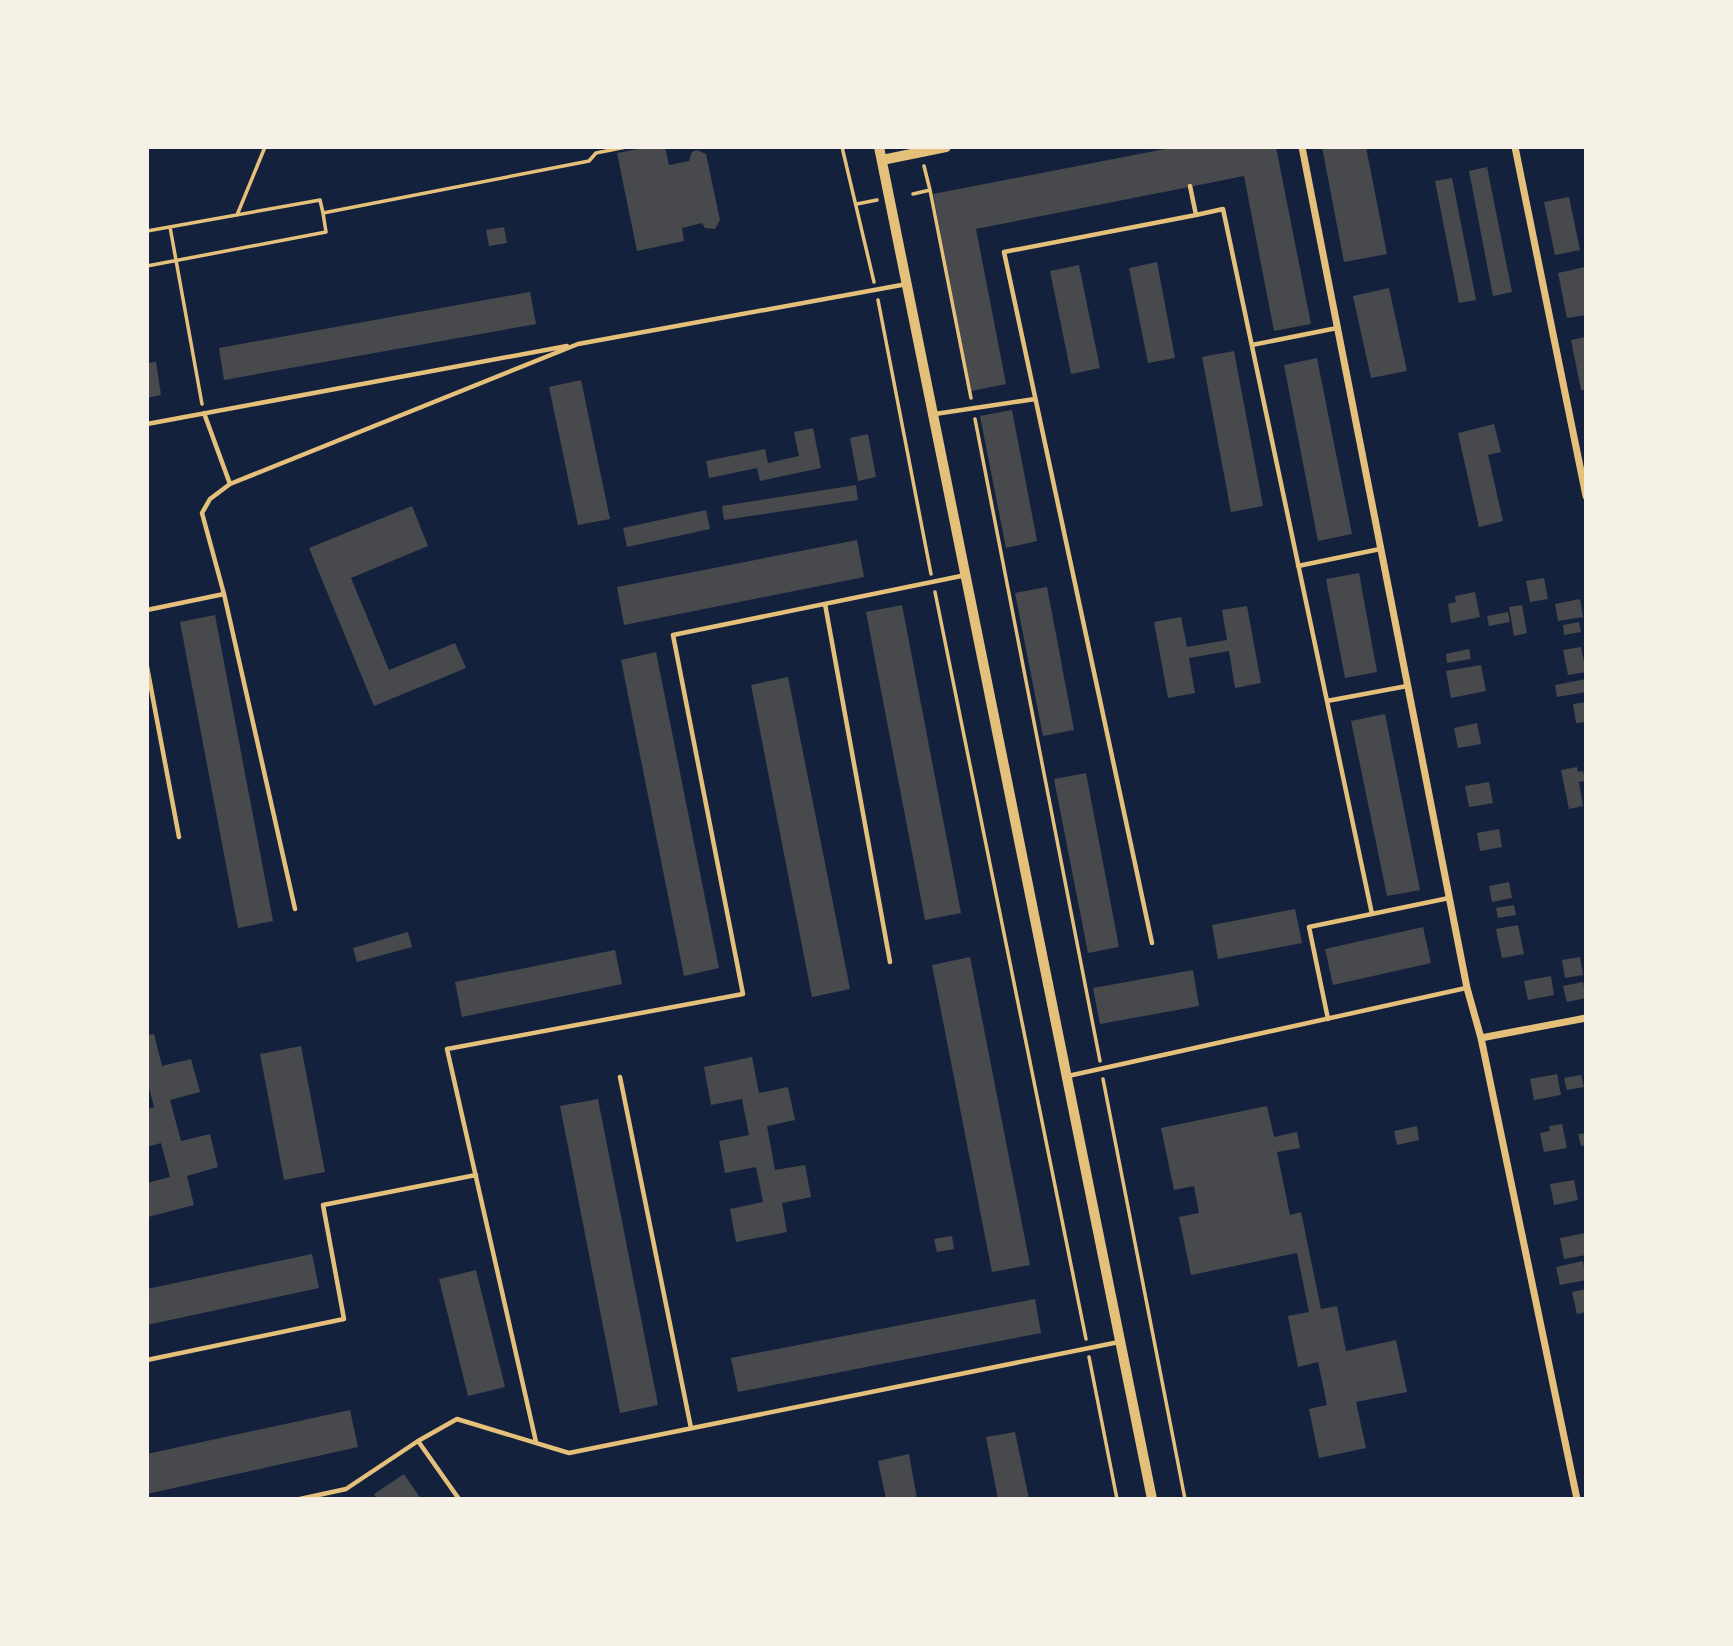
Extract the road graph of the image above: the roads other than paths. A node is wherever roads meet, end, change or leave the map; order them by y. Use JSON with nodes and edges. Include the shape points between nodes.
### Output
{"nodes":[{"id":1,"x":879,"y":147,"type":"edge"},
{"id":2,"x":946,"y":147,"type":"edge"},
{"id":3,"x":1302,"y":147,"type":"edge"},
{"id":4,"x":1515,"y":147,"type":"edge"},
{"id":5,"x":882,"y":160,"type":"junction"},
{"id":6,"x":1190,"y":186,"type":"dead end"},
{"id":7,"x":1196,"y":215,"type":"junction"},
{"id":8,"x":908,"y":284,"type":"junction"},
{"id":9,"x":1338,"y":328,"type":"junction"},
{"id":10,"x":578,"y":344,"type":"junction"},
{"id":11,"x":1252,"y":345,"type":"junction"},
{"id":12,"x":1035,"y":398,"type":"junction"},
{"id":13,"x":204,"y":413,"type":"junction"},
{"id":14,"x":935,"y":414,"type":"junction"},
{"id":15,"x":147,"y":424,"type":"edge"},
{"id":16,"x":230,"y":484,"type":"junction"},
{"id":17,"x":1586,"y":496,"type":"edge"},
{"id":18,"x":1381,"y":549,"type":"junction"},
{"id":19,"x":1298,"y":566,"type":"junction"},
{"id":20,"x":967,"y":575,"type":"junction"},
{"id":21,"x":224,"y":594,"type":"junction"},
{"id":22,"x":825,"y":604,"type":"junction"},
{"id":23,"x":147,"y":610,"type":"edge"},
{"id":24,"x":147,"y":667,"type":"edge"},
{"id":25,"x":1408,"y":685,"type":"junction"},
{"id":26,"x":1327,"y":701,"type":"junction"},
{"id":27,"x":178,"y":837,"type":"dead end"},
{"id":28,"x":1450,"y":898,"type":"junction"},
{"id":29,"x":295,"y":909,"type":"dead end"},
{"id":30,"x":1372,"y":914,"type":"junction"},
{"id":31,"x":1152,"y":943,"type":"dead end"},
{"id":32,"x":890,"y":962,"type":"dead end"},
{"id":33,"x":1467,"y":988,"type":"junction"},
{"id":34,"x":1586,"y":1018,"type":"edge"},
{"id":35,"x":1328,"y":1019,"type":"junction"},
{"id":36,"x":1481,"y":1038,"type":"junction"},
{"id":37,"x":1066,"y":1076,"type":"junction"},
{"id":38,"x":620,"y":1077,"type":"dead end"},
{"id":39,"x":475,"y":1175,"type":"junction"},
{"id":40,"x":1121,"y":1341,"type":"junction"},
{"id":41,"x":147,"y":1360,"type":"edge"},
{"id":42,"x":691,"y":1428,"type":"junction"},
{"id":43,"x":418,"y":1441,"type":"junction"},
{"id":44,"x":536,"y":1442,"type":"junction"},
{"id":45,"x":322,"y":1497,"type":"edge"},
{"id":46,"x":300,"y":1499,"type":"edge"},
{"id":47,"x":458,"y":1499,"type":"edge"},
{"id":48,"x":1152,"y":1499,"type":"edge"},
{"id":49,"x":1577,"y":1499,"type":"edge"}],
"edges":[{"from":1,"to":5,"type":"street"},
{"from":2,"to":5,"type":"street"},
{"from":3,"to":9,"type":"street"},
{"from":4,"to":17,"type":"street"},
{"from":5,"to":8,"type":"street"},
{"from":6,"to":7,"type":"lane"},
{"from":7,"to":11,"type":"lane","via":[[1223,209]]},
{"from":7,"to":12,"type":"lane","via":[[1004,252]]},
{"from":8,"to":10,"type":"lane"},
{"from":8,"to":14,"type":"street"},
{"from":9,"to":11,"type":"lane"},
{"from":9,"to":18,"type":"street"},
{"from":10,"to":13,"type":"lane"},
{"from":10,"to":16,"type":"lane"},
{"from":11,"to":19,"type":"lane"},
{"from":12,"to":14,"type":"lane"},
{"from":12,"to":31,"type":"lane"},
{"from":13,"to":15,"type":"lane"},
{"from":13,"to":16,"type":"lane"},
{"from":14,"to":20,"type":"street"},
{"from":16,"to":21,"type":"lane","via":[[210,499],[202,513]]},
{"from":18,"to":19,"type":"lane"},
{"from":18,"to":25,"type":"street"},
{"from":19,"to":26,"type":"lane"},
{"from":20,"to":22,"type":"lane"},
{"from":20,"to":37,"type":"street"},
{"from":21,"to":23,"type":"lane"},
{"from":21,"to":29,"type":"lane"},
{"from":22,"to":32,"type":"lane"},
{"from":22,"to":39,"type":"lane","via":[[673,635],[743,994],[447,1049]]},
{"from":24,"to":27,"type":"lane"},
{"from":25,"to":26,"type":"lane"},
{"from":25,"to":28,"type":"street"},
{"from":26,"to":30,"type":"lane"},
{"from":28,"to":30,"type":"lane"},
{"from":28,"to":33,"type":"street"},
{"from":30,"to":35,"type":"lane","via":[[1309,927]]},
{"from":33,"to":35,"type":"lane"},
{"from":33,"to":36,"type":"street"},
{"from":34,"to":36,"type":"street"},
{"from":35,"to":37,"type":"lane"},
{"from":36,"to":49,"type":"street"},
{"from":37,"to":40,"type":"street"},
{"from":38,"to":42,"type":"lane"},
{"from":39,"to":41,"type":"lane","via":[[323,1205],[344,1319]]},
{"from":39,"to":44,"type":"lane"},
{"from":40,"to":42,"type":"lane"},
{"from":40,"to":48,"type":"street"},
{"from":42,"to":44,"type":"lane","via":[[569,1453]]},
{"from":43,"to":44,"type":"lane","via":[[457,1419]]},
{"from":43,"to":45,"type":"lane","via":[[346,1489]]},
{"from":43,"to":47,"type":"lane"},
{"from":45,"to":46,"type":"lane"}]}
